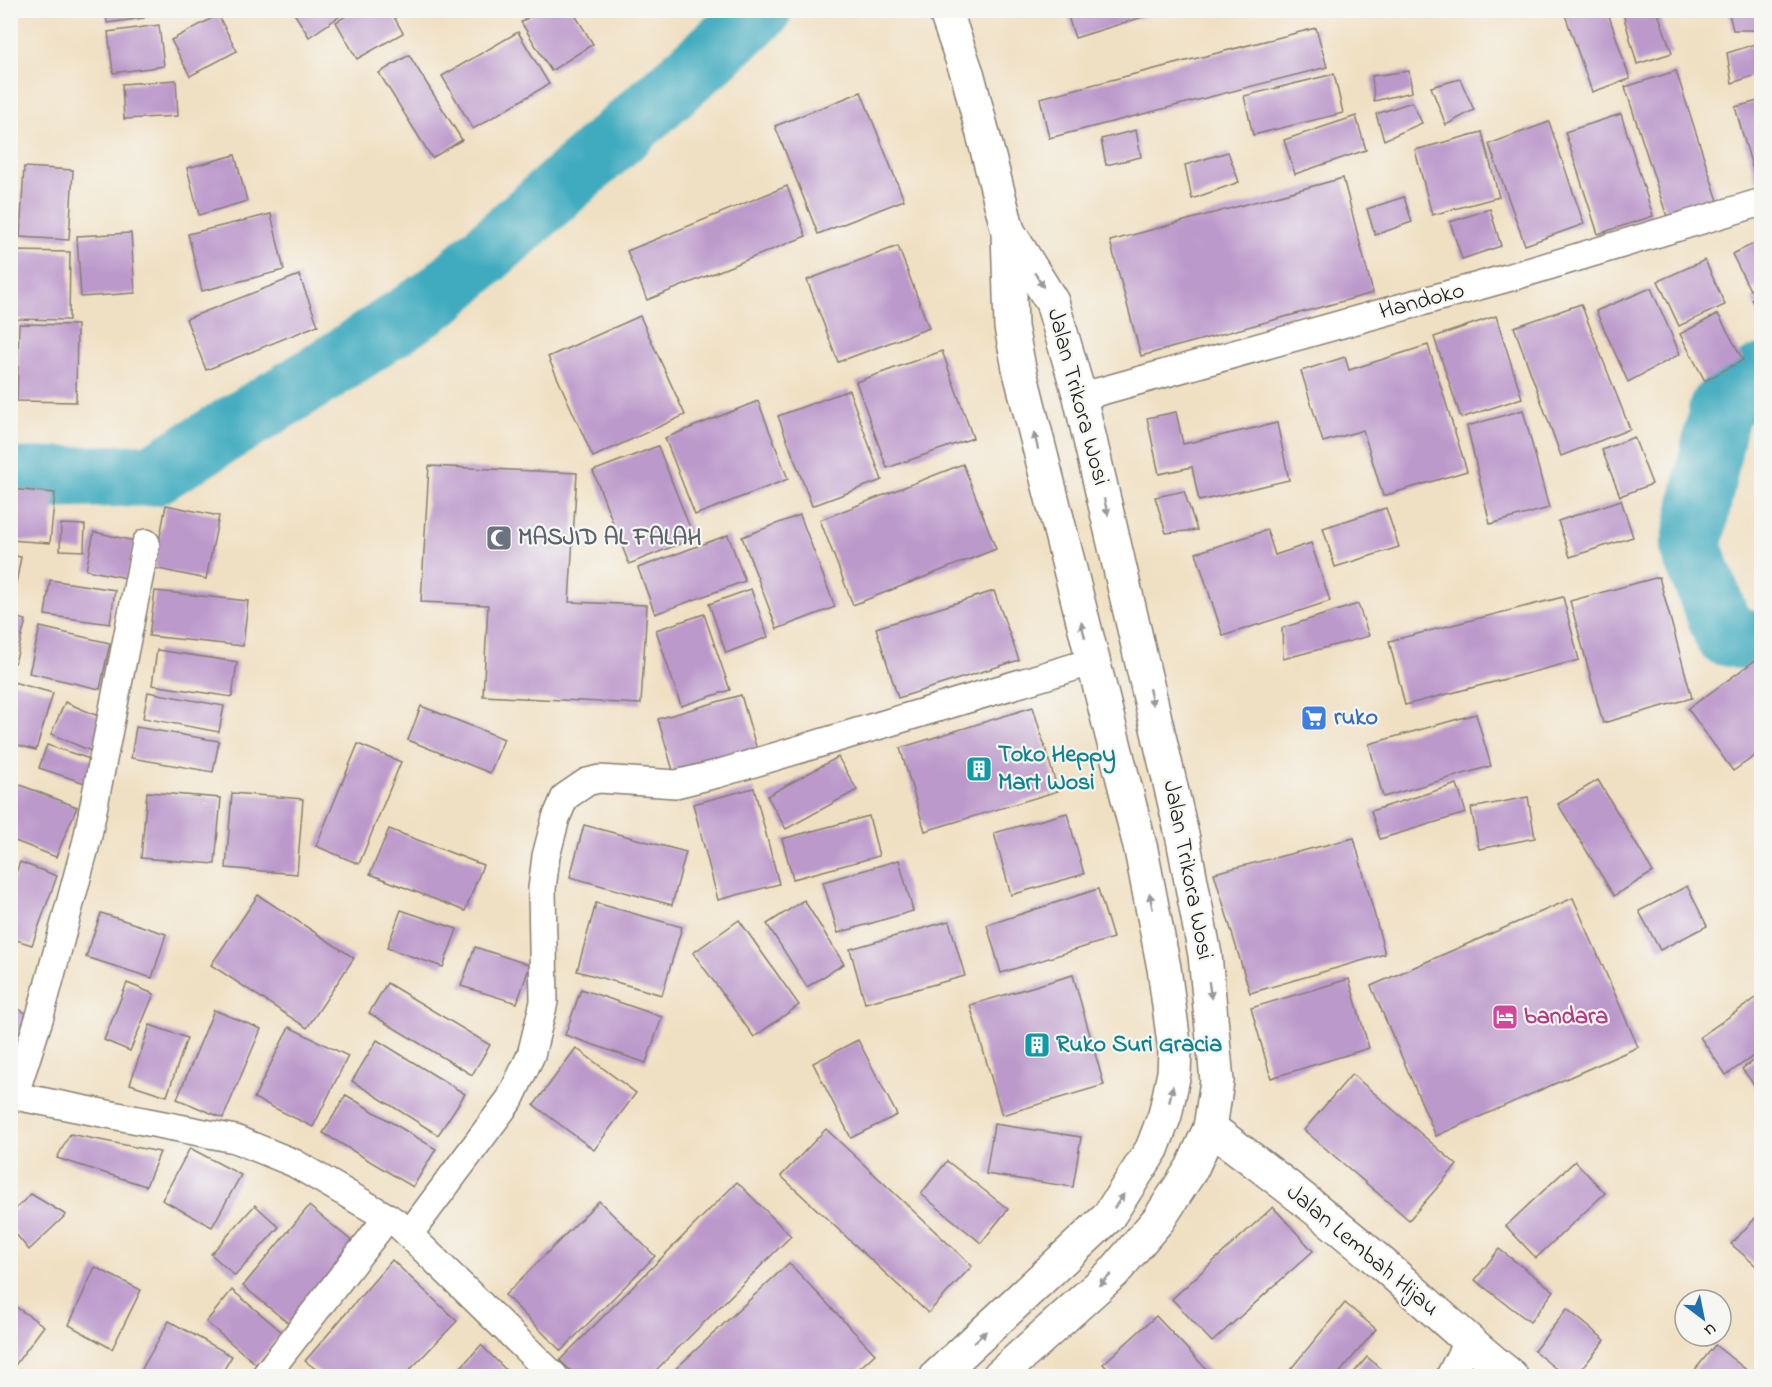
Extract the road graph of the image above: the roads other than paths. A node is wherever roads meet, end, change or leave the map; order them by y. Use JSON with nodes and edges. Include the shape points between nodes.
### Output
{"nodes":[{"id":1,"x":945,"y":10,"type":"edge"},
{"id":2,"x":1761,"y":202,"type":"edge"},
{"id":3,"x":1008,"y":231,"type":"junction"},
{"id":4,"x":1080,"y":397,"type":"junction"},
{"id":5,"x":146,"y":543,"type":"dead end"},
{"id":6,"x":1091,"y":662,"type":"junction"},
{"id":7,"x":12,"y":1095,"type":"edge"},
{"id":8,"x":1210,"y":1128,"type":"junction"},
{"id":9,"x":399,"y":1225,"type":"junction"},
{"id":10,"x":1467,"y":1342,"type":"junction"},
{"id":11,"x":265,"y":1377,"type":"edge"},
{"id":12,"x":554,"y":1377,"type":"edge"},
{"id":13,"x":937,"y":1377,"type":"edge"},
{"id":14,"x":999,"y":1377,"type":"edge"},
{"id":15,"x":1450,"y":1377,"type":"edge"},
{"id":16,"x":1511,"y":1377,"type":"edge"}],
"edges":[{"from":1,"to":3,"type":"main road","via":[[960,49]]},
{"from":2,"to":4,"type":"street","name":"Handoko","via":[[1518,275]]},
{"from":3,"to":4,"type":"main road","name":"Jalan Trikora Wosi","one_way":true,"via":[[1052,302]]},
{"from":6,"to":3,"type":"main road","name":"Jalan Trikora Wosi","one_way":true,"via":[[1018,368],[1011,327]]},
{"from":4,"to":8,"type":"main road","name":"Jalan Trikora Wosi","one_way":true,"via":[[1184,839],[1205,955],[1217,1081]]},
{"from":5,"to":7,"type":"street","via":[[87,840],[40,1016]]},
{"from":6,"to":9,"type":"street","via":[[707,777],[676,784],[599,779],[574,789],[565,797],[556,818],[546,856],[542,890],[544,1002],[531,1055],[510,1099]]},
{"from":13,"to":6,"type":"main road","name":"Jalan Trikora Wosi","one_way":true,"via":[[1108,1217],[1152,1149],[1170,1098],[1175,1051],[1164,968],[1141,850]]},
{"from":7,"to":9,"type":"street","via":[[235,1139],[294,1163]]},
{"from":8,"to":10,"type":"main road","name":"Jalan Lembah Hijau","via":[[1386,1267]]},
{"from":8,"to":14,"type":"main road","name":"Jalan Trikora Wosi","one_way":true,"via":[[1191,1168],[1136,1247]]},
{"from":9,"to":11,"type":"street"},
{"from":9,"to":12,"type":"street"},
{"from":10,"to":15,"type":"street"},
{"from":10,"to":16,"type":"main road","name":"Jalan Lembah Hijau"}]}
